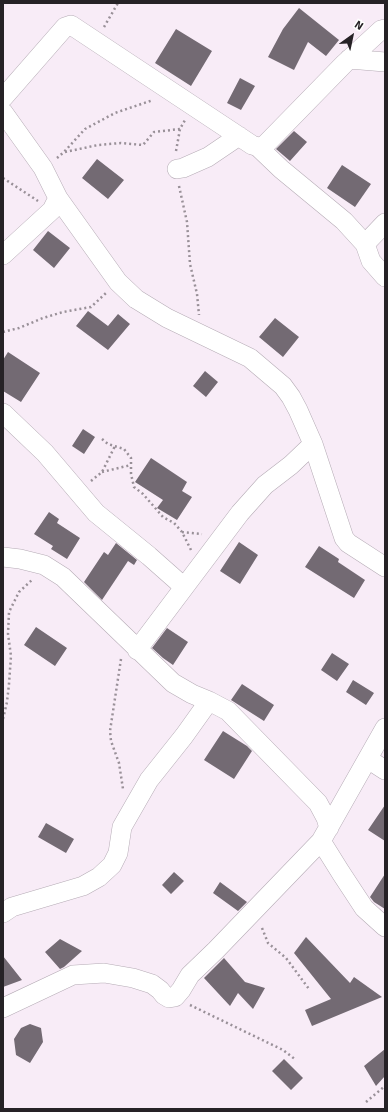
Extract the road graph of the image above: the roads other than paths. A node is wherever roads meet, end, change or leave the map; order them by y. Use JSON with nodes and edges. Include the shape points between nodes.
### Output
{"nodes":[{"id":1,"x":385,"y":28,"type":"edge"},
{"id":2,"x":349,"y":59,"type":"junction"},
{"id":3,"x":385,"y":62,"type":"edge"},
{"id":4,"x":3,"y":98,"type":"edge"},
{"id":5,"x":3,"y":112,"type":"edge"},
{"id":6,"x":239,"y":136,"type":"junction"},
{"id":7,"x":258,"y":147,"type":"junction"},
{"id":8,"x":177,"y":169,"type":"road end"},
{"id":9,"x":55,"y":204,"type":"junction"},
{"id":10,"x":385,"y":224,"type":"edge"},
{"id":11,"x":365,"y":244,"type":"junction"},
{"id":12,"x":3,"y":255,"type":"edge"},
{"id":13,"x":385,"y":277,"type":"edge"},
{"id":14,"x":3,"y":413,"type":"edge"},
{"id":15,"x":312,"y":444,"type":"junction"},
{"id":16,"x":3,"y":556,"type":"edge"},
{"id":17,"x":385,"y":567,"type":"edge"},
{"id":18,"x":184,"y":587,"type":"junction"},
{"id":19,"x":132,"y":644,"type":"junction"},
{"id":20,"x":210,"y":701,"type":"junction"},
{"id":21,"x":385,"y":728,"type":"edge"},
{"id":22,"x":368,"y":759,"type":"junction"},
{"id":23,"x":385,"y":770,"type":"edge"},
{"id":24,"x":325,"y":834,"type":"junction"},
{"id":25,"x":3,"y":913,"type":"edge"},
{"id":26,"x":385,"y":928,"type":"edge"},
{"id":27,"x":3,"y":1008,"type":"edge"}],
"edges":[{"from":1,"to":2,"type":"street"},
{"from":2,"to":3,"type":"street"},
{"from":2,"to":7,"type":"street","via":[[262,148]]},
{"from":4,"to":6,"type":"street","via":[[65,27],[71,25]]},
{"from":5,"to":9,"type":"street","via":[[43,168]]},
{"from":6,"to":7,"type":"street"},
{"from":6,"to":8,"type":"street","via":[[208,158]]},
{"from":7,"to":11,"type":"street","via":[[344,221]]},
{"from":9,"to":12,"type":"street"},
{"from":9,"to":15,"type":"street","via":[[118,282],[136,299],[167,318],[250,358],[283,386],[291,396]]},
{"from":10,"to":11,"type":"street"},
{"from":11,"to":13,"type":"street","via":[[371,261]]},
{"from":14,"to":18,"type":"street","via":[[45,453],[96,513]]},
{"from":15,"to":17,"type":"street","via":[[344,538]]},
{"from":15,"to":18,"type":"street","via":[[266,485],[240,513]]},
{"from":16,"to":19,"type":"street","via":[[45,566],[63,577]]},
{"from":18,"to":19,"type":"street"},
{"from":19,"to":20,"type":"street","via":[[173,682]]},
{"from":20,"to":24,"type":"street","via":[[228,711],[318,803],[326,818]]},
{"from":20,"to":25,"type":"street","via":[[145,786],[122,827],[118,853],[112,865],[99,877],[83,886],[12,907]]},
{"from":21,"to":22,"type":"street"},
{"from":22,"to":23,"type":"street"},
{"from":22,"to":24,"type":"street"},
{"from":24,"to":26,"type":"street","via":[[341,874],[364,908]]},
{"from":24,"to":27,"type":"street","via":[[190,975],[175,997],[169,998],[152,984],[104,973],[73,975]]}]}
